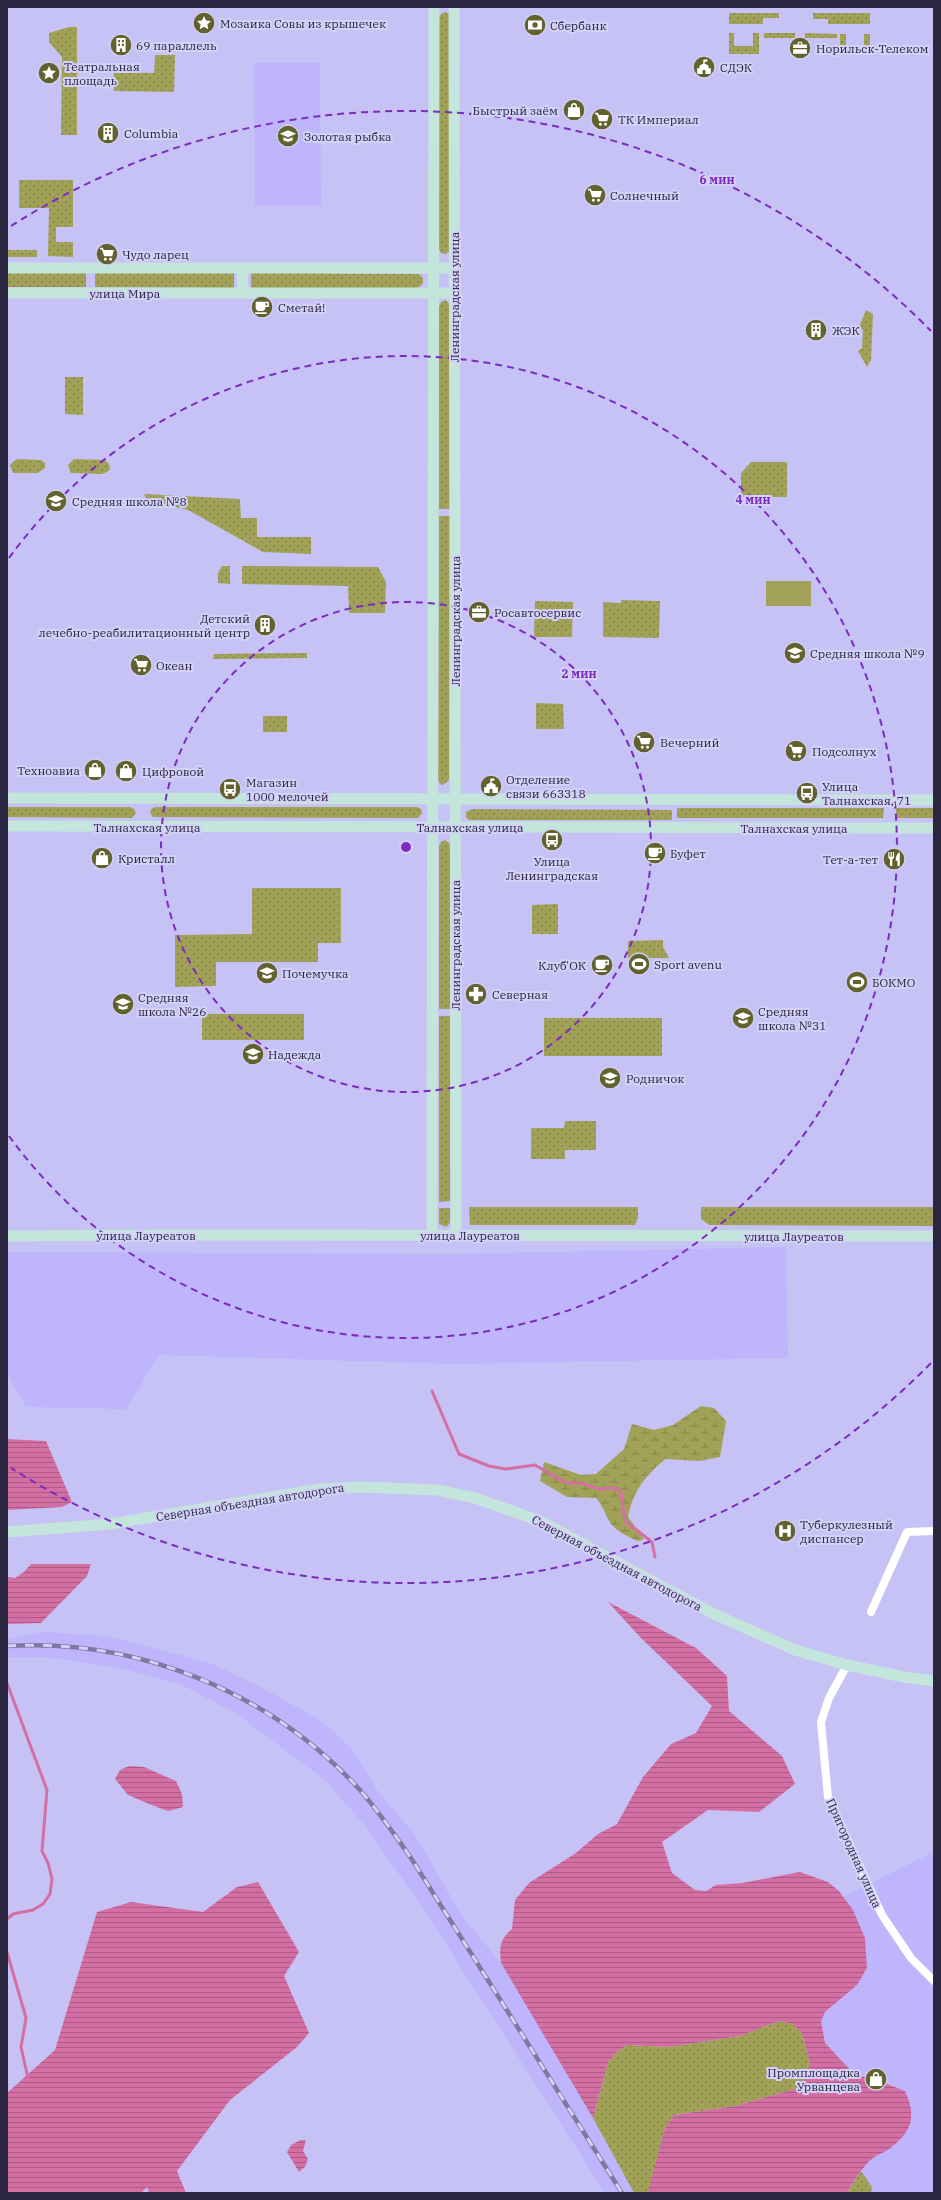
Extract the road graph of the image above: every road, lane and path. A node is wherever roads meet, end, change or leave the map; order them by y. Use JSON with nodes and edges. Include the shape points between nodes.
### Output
{"nodes":[{"id":1,"x":434,"y":7,"type":"edge"},
{"id":2,"x":454,"y":7,"type":"edge"},
{"id":3,"x":7,"y":268,"type":"edge"},
{"id":4,"x":242,"y":268,"type":"junction"},
{"id":5,"x":434,"y":268,"type":"junction"},
{"id":6,"x":454,"y":268,"type":"junction"},
{"id":7,"x":7,"y":293,"type":"edge"},
{"id":8,"x":243,"y":293,"type":"junction"},
{"id":9,"x":434,"y":293,"type":"junction"},
{"id":10,"x":454,"y":293,"type":"junction"},
{"id":11,"x":7,"y":798,"type":"edge"},
{"id":12,"x":433,"y":799,"type":"junction"},
{"id":13,"x":455,"y":799,"type":"junction"},
{"id":14,"x":934,"y":800,"type":"edge"},
{"id":15,"x":7,"y":826,"type":"edge"},
{"id":16,"x":433,"y":828,"type":"junction"},
{"id":17,"x":455,"y":828,"type":"junction"},
{"id":18,"x":934,"y":828,"type":"edge"},
{"id":19,"x":432,"y":1235,"type":"junction"},
{"id":20,"x":456,"y":1235,"type":"junction"},
{"id":21,"x":7,"y":1236,"type":"edge"},
{"id":22,"x":934,"y":1236,"type":"edge"},
{"id":23,"x":934,"y":1531,"type":"edge"},
{"id":24,"x":7,"y":1532,"type":"edge"},
{"id":25,"x":871,"y":1612,"type":"dead end"},
{"id":26,"x":847,"y":1665,"type":"junction"},
{"id":27,"x":934,"y":1681,"type":"edge"},
{"id":28,"x":934,"y":1981,"type":"edge"}],
"edges":[{"from":1,"to":5,"type":"street","name":"Ленинградская улица"},
{"from":2,"to":6,"type":"street","name":"Ленинградская улица"},
{"from":3,"to":4,"type":"street","name":"улица Мира"},
{"from":4,"to":5,"type":"street","name":"улица Мира"},
{"from":4,"to":8,"type":"street"},
{"from":5,"to":6,"type":"street","name":"улица Мира"},
{"from":5,"to":9,"type":"street","name":"Ленинградская улица"},
{"from":6,"to":10,"type":"street","name":"Ленинградская улица"},
{"from":7,"to":8,"type":"street","name":"улица Мира"},
{"from":8,"to":9,"type":"street","name":"улица Мира"},
{"from":9,"to":10,"type":"street","name":"улица Мира"},
{"from":9,"to":12,"type":"street","name":"Ленинградская улица"},
{"from":10,"to":13,"type":"street","name":"Ленинградская улица"},
{"from":11,"to":12,"type":"street"},
{"from":12,"to":13,"type":"street"},
{"from":12,"to":16,"type":"street","name":"Ленинградская улица"},
{"from":13,"to":14,"type":"street"},
{"from":13,"to":17,"type":"street","name":"Ленинградская улица"},
{"from":15,"to":16,"type":"street","name":"Талнахская улица"},
{"from":16,"to":17,"type":"street","name":"Талнахская улица"},
{"from":16,"to":19,"type":"street","name":"Ленинградская улица"},
{"from":17,"to":18,"type":"street","name":"Талнахская улица"},
{"from":17,"to":20,"type":"street","name":"Ленинградская улица"},
{"from":19,"to":20,"type":"street","name":"улица Лауреатов"},
{"from":19,"to":21,"type":"street","name":"улица Лауреатов"},
{"from":20,"to":22,"type":"street","name":"улица Лауреатов"},
{"from":23,"to":25,"type":"street","via":[[907,1532]]},
{"from":24,"to":26,"type":"street","name":"Северная объездная автодорога","via":[[110,1524],[320,1489],[360,1487],[438,1490],[475,1498],[540,1521],[752,1632],[795,1650]]},
{"from":26,"to":27,"type":"street","name":"Северная объездная автодорога"},
{"from":26,"to":28,"type":"street","name":"Пригородная улица","via":[[829,1698],[821,1722],[828,1797],[882,1915],[911,1958]]}]}
